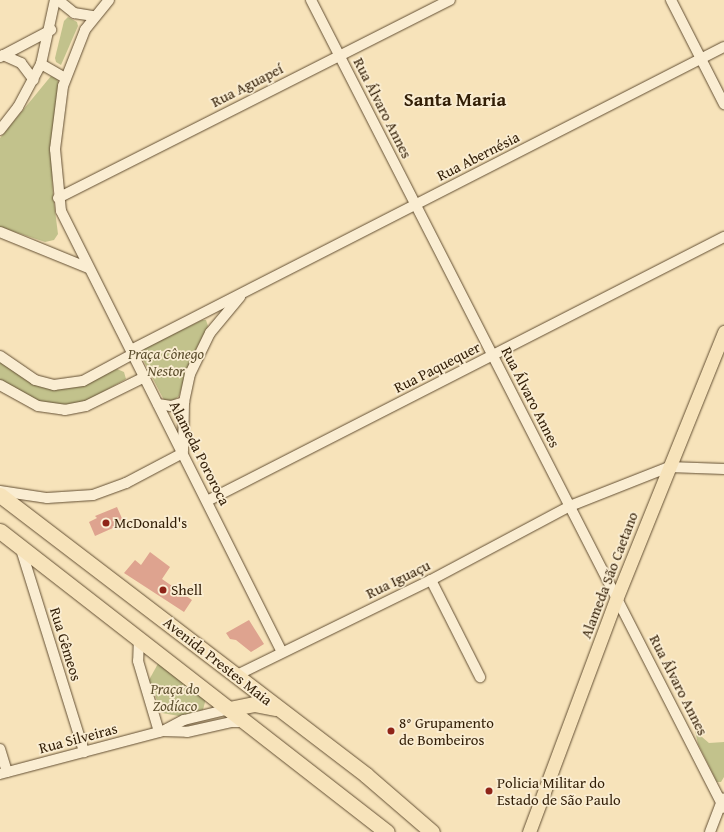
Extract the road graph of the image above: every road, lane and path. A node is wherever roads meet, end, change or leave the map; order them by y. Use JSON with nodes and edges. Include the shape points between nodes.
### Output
{"nodes":[{"id":1,"x":56,"y":0,"type":"edge"},
{"id":2,"x":109,"y":0,"type":"edge"},
{"id":3,"x":311,"y":0,"type":"edge"},
{"id":4,"x":450,"y":0,"type":"edge"},
{"id":5,"x":671,"y":0,"type":"edge"},
{"id":6,"x":94,"y":16,"type":"junction"},
{"id":7,"x":51,"y":30,"type":"junction"},
{"id":8,"x":724,"y":47,"type":"edge"},
{"id":9,"x":339,"y":55,"type":"junction"},
{"id":10,"x":1,"y":56,"type":"edge"},
{"id":11,"x":701,"y":59,"type":"junction"},
{"id":12,"x":41,"y":64,"type":"junction"},
{"id":13,"x":65,"y":78,"type":"junction"},
{"id":14,"x":34,"y":80,"type":"junction"},
{"id":15,"x":724,"y":104,"type":"edge"},
{"id":16,"x":0,"y":130,"type":"edge"},
{"id":17,"x":58,"y":198,"type":"junction"},
{"id":18,"x":416,"y":204,"type":"junction"},
{"id":19,"x":0,"y":232,"type":"edge"},
{"id":20,"x":724,"y":237,"type":"edge"},
{"id":21,"x":88,"y":268,"type":"junction"},
{"id":22,"x":247,"y":291,"type":"junction"},
{"id":23,"x":724,"y":332,"type":"edge"},
{"id":24,"x":132,"y":352,"type":"junction"},
{"id":25,"x":493,"y":355,"type":"junction"},
{"id":26,"x":0,"y":356,"type":"edge"},
{"id":27,"x":145,"y":377,"type":"junction"},
{"id":28,"x":0,"y":385,"type":"edge"},
{"id":29,"x":184,"y":402,"type":"junction"},
{"id":30,"x":158,"y":404,"type":"junction"},
{"id":31,"x":183,"y":453,"type":"junction"},
{"id":32,"x":669,"y":467,"type":"junction"},
{"id":33,"x":724,"y":469,"type":"edge"},
{"id":34,"x":0,"y":490,"type":"edge"},
{"id":35,"x":0,"y":495,"type":"edge"},
{"id":36,"x":207,"y":501,"type":"junction"},
{"id":37,"x":570,"y":506,"type":"junction"},
{"id":38,"x":0,"y":531,"type":"edge"},
{"id":39,"x":19,"y":545,"type":"junction"},
{"id":40,"x":431,"y":580,"type":"junction"},
{"id":41,"x":617,"y":597,"type":"junction"},
{"id":42,"x":139,"y":638,"type":"junction"},
{"id":43,"x":282,"y":652,"type":"junction"},
{"id":44,"x":237,"y":675,"type":"junction"},
{"id":45,"x":480,"y":677,"type":"dead end"},
{"id":46,"x":229,"y":709,"type":"junction"},
{"id":47,"x":278,"y":709,"type":"junction"},
{"id":48,"x":246,"y":722,"type":"junction"},
{"id":49,"x":161,"y":732,"type":"junction"},
{"id":50,"x":0,"y":749,"type":"edge"},
{"id":51,"x":84,"y":752,"type":"junction"},
{"id":52,"x":4,"y":773,"type":"edge"},
{"id":53,"x":723,"y":802,"type":"edge"},
{"id":54,"x":387,"y":832,"type":"edge"},
{"id":55,"x":432,"y":832,"type":"edge"},
{"id":56,"x":529,"y":832,"type":"edge"},
{"id":57,"x":710,"y":832,"type":"edge"}],
"edges":[{"from":1,"to":6,"type":"street","via":[[74,13]]},
{"from":1,"to":7,"type":"street"},
{"from":2,"to":6,"type":"street","name":"Alameda Pororoca"},
{"from":3,"to":9,"type":"street","name":"Rua Álvaro Annes"},
{"from":4,"to":9,"type":"street","name":"Rua Aguapeí"},
{"from":5,"to":11,"type":"street"},
{"from":6,"to":13,"type":"street","name":"Alameda Pororoca","via":[[78,44]]},
{"from":7,"to":10,"type":"street"},
{"from":7,"to":12,"type":"street"},
{"from":8,"to":11,"type":"street","name":"Rua Abernésia"},
{"from":9,"to":17,"type":"street","name":"Rua Aguapeí"},
{"from":9,"to":18,"type":"street","name":"Rua Álvaro Annes"},
{"from":10,"to":14,"type":"street","via":[[21,63]]},
{"from":11,"to":15,"type":"street"},
{"from":11,"to":18,"type":"street","name":"Rua Abernésia"},
{"from":12,"to":13,"type":"street"},
{"from":12,"to":14,"type":"street"},
{"from":13,"to":17,"type":"street","name":"Alameda Pororoca","via":[[55,148]]},
{"from":14,"to":16,"type":"street"},
{"from":17,"to":21,"type":"street","name":"Alameda Pororoca","via":[[65,223]]},
{"from":18,"to":22,"type":"street","name":"Rua Abernésia"},
{"from":18,"to":25,"type":"street","name":"Rua Álvaro Annes"},
{"from":19,"to":21,"type":"street"},
{"from":20,"to":25,"type":"street","name":"Rua Paquequer"},
{"from":21,"to":24,"type":"street","name":"Alameda Pororoca"},
{"from":22,"to":24,"type":"street"},
{"from":22,"to":29,"type":"street","via":[[217,323],[203,346],[190,374]]},
{"from":23,"to":32,"type":"main road","name":"Alameda São Caetano"},
{"from":24,"to":26,"type":"street","via":[[83,381],[54,386],[35,380]]},
{"from":24,"to":27,"type":"street","name":"Alameda Pororoca"},
{"from":25,"to":36,"type":"street","name":"Rua Paquequer"},
{"from":25,"to":37,"type":"street","name":"Rua Álvaro Annes"},
{"from":27,"to":28,"type":"street","via":[[86,406],[65,410],[38,406]]},
{"from":27,"to":30,"type":"street","name":"Alameda Pororoca"},
{"from":29,"to":30,"type":"street","via":[[171,406]]},
{"from":29,"to":31,"type":"street"},
{"from":30,"to":31,"type":"street","name":"Alameda Pororoca"},
{"from":31,"to":34,"type":"street","via":[[126,483],[93,495],[59,498]]},
{"from":31,"to":36,"type":"street","name":"Alameda Pororoca"},
{"from":32,"to":33,"type":"street"},
{"from":32,"to":37,"type":"street","name":"Rua Iguaçu"},
{"from":32,"to":41,"type":"main road","name":"Alameda São Caetano"},
{"from":35,"to":44,"type":"highway","name":"Avenida Prestes Maia"},
{"from":36,"to":43,"type":"street","name":"Alameda Pororoca"},
{"from":37,"to":40,"type":"street","name":"Rua Iguaçu"},
{"from":37,"to":41,"type":"street","name":"Rua Álvaro Annes"},
{"from":38,"to":39,"type":"highway","name":"Avenida Prestes Maia"},
{"from":39,"to":42,"type":"highway","name":"Avenida Prestes Maia"},
{"from":39,"to":51,"type":"street","name":"Rua Gêmeos"},
{"from":40,"to":43,"type":"street","name":"Rua Iguaçu"},
{"from":40,"to":45,"type":"street"},
{"from":41,"to":53,"type":"street","name":"Rua Álvaro Annes"},
{"from":41,"to":56,"type":"main road","name":"Alameda São Caetano"},
{"from":42,"to":46,"type":"highway","name":"Avenida Prestes Maia"},
{"from":42,"to":49,"type":"street","via":[[137,656]]},
{"from":43,"to":44,"type":"street","name":"Rua Iguaçu"},
{"from":44,"to":47,"type":"highway","name":"Avenida Prestes Maia"},
{"from":46,"to":47,"type":"highway","via":[[254,704]]},
{"from":46,"to":48,"type":"highway","name":"Avenida Prestes Maia"},
{"from":46,"to":49,"type":"street","name":"Rua Silveiras","via":[[184,720]]},
{"from":47,"to":55,"type":"highway","name":"Avenida Prestes Maia","via":[[366,775]]},
{"from":48,"to":49,"type":"street","name":"Rua Silveiras","via":[[230,722],[187,732]]},
{"from":48,"to":54,"type":"highway","name":"Avenida Prestes Maia"},
{"from":49,"to":51,"type":"street","name":"Rua Silveiras"},
{"from":50,"to":52,"type":"street"},
{"from":51,"to":52,"type":"street","name":"Rua Silveiras"},
{"from":53,"to":57,"type":"street"}]}
